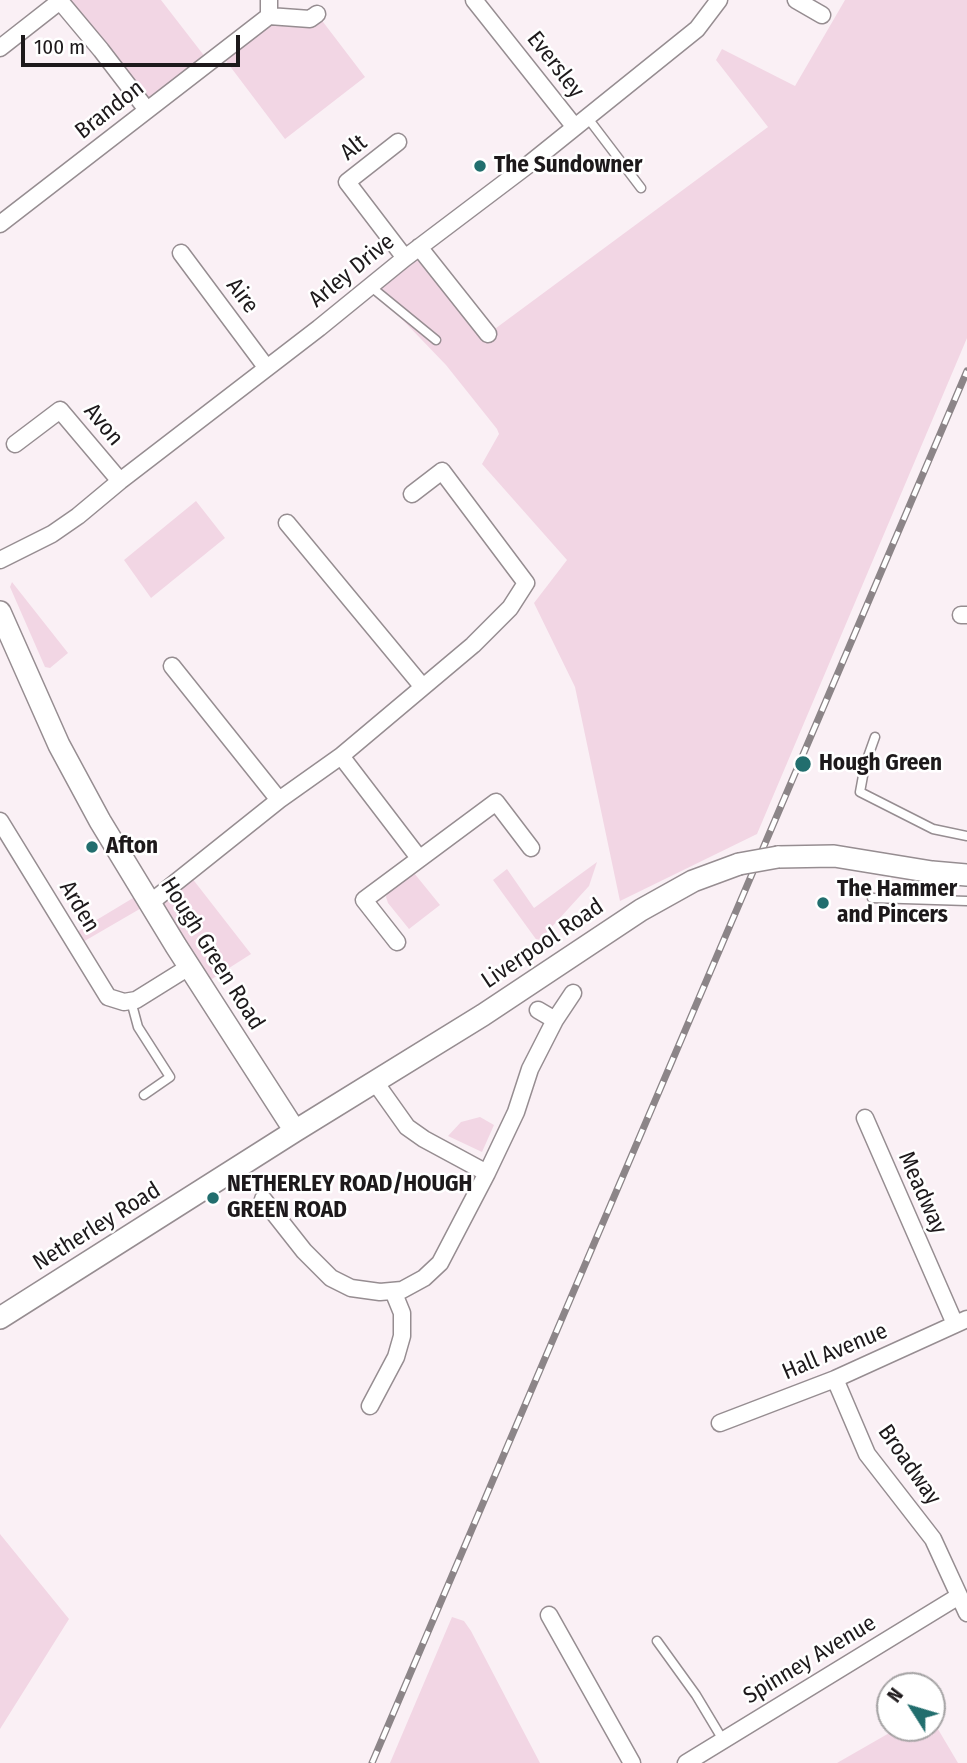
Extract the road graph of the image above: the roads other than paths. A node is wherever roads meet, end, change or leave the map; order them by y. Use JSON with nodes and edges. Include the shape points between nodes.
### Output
{"nodes":[{"id":1,"x":474,"y":0,"type":"edge"},
{"id":2,"x":719,"y":0,"type":"edge"},
{"id":3,"x":796,"y":0,"type":"edge"},
{"id":4,"x":269,"y":8,"type":"edge"},
{"id":5,"x":317,"y":14,"type":"dead end"},
{"id":6,"x":822,"y":15,"type":"dead end"},
{"id":7,"x":0,"y":48,"type":"edge"},
{"id":8,"x":147,"y":110,"type":"junction"},
{"id":9,"x":581,"y":122,"type":"junction"},
{"id":10,"x":398,"y":142,"type":"dead end"},
{"id":11,"x":641,"y":188,"type":"dead end"},
{"id":12,"x":0,"y":223,"type":"edge"},
{"id":13,"x":419,"y":247,"type":"junction"},
{"id":14,"x":181,"y":253,"type":"dead end"},
{"id":15,"x":405,"y":258,"type":"junction"},
{"id":16,"x":370,"y":286,"type":"junction"},
{"id":17,"x":488,"y":334,"type":"dead end"},
{"id":18,"x":436,"y":340,"type":"dead end"},
{"id":19,"x":266,"y":367,"type":"junction"},
{"id":20,"x":15,"y":444,"type":"dead end"},
{"id":21,"x":120,"y":481,"type":"junction"},
{"id":22,"x":412,"y":494,"type":"dead end"},
{"id":23,"x":287,"y":523,"type":"dead end"},
{"id":24,"x":0,"y":559,"type":"edge"},
{"id":25,"x":0,"y":612,"type":"edge"},
{"id":26,"x":172,"y":666,"type":"dead end"},
{"id":27,"x":422,"y":687,"type":"junction"},
{"id":28,"x":875,"y":737,"type":"dead end"},
{"id":29,"x":341,"y":756,"type":"junction"},
{"id":30,"x":279,"y":800,"type":"junction"},
{"id":31,"x":0,"y":821,"type":"edge"},
{"id":32,"x":967,"y":836,"type":"edge"},
{"id":33,"x":531,"y":848,"type":"dead end"},
{"id":34,"x":419,"y":858,"type":"junction"},
{"id":35,"x":967,"y":875,"type":"edge"},
{"id":36,"x":872,"y":898,"type":"dead end"},
{"id":37,"x":967,"y":901,"type":"edge"},
{"id":38,"x":150,"y":903,"type":"junction"},
{"id":39,"x":397,"y":942,"type":"dead end"},
{"id":40,"x":189,"y":967,"type":"junction"},
{"id":41,"x":573,"y":993,"type":"dead end"},
{"id":42,"x":131,"y":1001,"type":"junction"},
{"id":43,"x":538,"y":1010,"type":"dead end"},
{"id":44,"x":555,"y":1020,"type":"junction"},
{"id":45,"x":375,"y":1082,"type":"junction"},
{"id":46,"x":144,"y":1095,"type":"dead end"},
{"id":47,"x":865,"y":1118,"type":"dead end"},
{"id":48,"x":295,"y":1131,"type":"junction"},
{"id":49,"x":487,"y":1173,"type":"junction"},
{"id":50,"x":263,"y":1199,"type":"dead end"},
{"id":51,"x":186,"y":1202,"type":"joint"},
{"id":52,"x":393,"y":1291,"type":"junction"},
{"id":53,"x":0,"y":1318,"type":"edge"},
{"id":54,"x":961,"y":1322,"type":"edge"},
{"id":55,"x":835,"y":1379,"type":"junction"},
{"id":56,"x":370,"y":1406,"type":"dead end"},
{"id":57,"x":720,"y":1423,"type":"dead end"},
{"id":58,"x":959,"y":1597,"type":"junction"},
{"id":59,"x":967,"y":1613,"type":"edge"},
{"id":60,"x":549,"y":1615,"type":"dead end"},
{"id":61,"x":657,"y":1641,"type":"dead end"},
{"id":62,"x":723,"y":1740,"type":"junction"},
{"id":63,"x":632,"y":1763,"type":"edge"},
{"id":64,"x":686,"y":1763,"type":"edge"}],
"edges":[{"from":1,"to":9,"type":"street","name":"Eversley"},
{"from":2,"to":9,"type":"street","name":"Arley Drive","via":[[697,29]]},
{"from":3,"to":6,"type":"street"},
{"from":4,"to":5,"type":"street","via":[[310,19]]},
{"from":4,"to":8,"type":"street","name":"Brandon"},
{"from":7,"to":8,"type":"street","via":[[60,1]]},
{"from":8,"to":12,"type":"street","name":"Brandon"},
{"from":9,"to":11,"type":"lane"},
{"from":9,"to":13,"type":"street","name":"Arley Drive"},
{"from":10,"to":15,"type":"street","name":"Alt","via":[[347,182]]},
{"from":13,"to":15,"type":"street","name":"Arley Drive"},
{"from":13,"to":17,"type":"street"},
{"from":14,"to":19,"type":"street","name":"Aire"},
{"from":15,"to":16,"type":"street","name":"Arley Drive"},
{"from":16,"to":18,"type":"lane"},
{"from":16,"to":19,"type":"street","name":"Arley Drive"},
{"from":19,"to":21,"type":"street","name":"Arley Drive"},
{"from":20,"to":21,"type":"street","name":"Avon","via":[[60,410]]},
{"from":21,"to":24,"type":"street","name":"Arley Drive","via":[[52,534]]},
{"from":22,"to":27,"type":"street","via":[[442,471],[526,583],[510,608]]},
{"from":23,"to":27,"type":"street"},
{"from":25,"to":38,"type":"main road","name":"Hough Green Road","via":[[59,745]]},
{"from":26,"to":30,"type":"street"},
{"from":27,"to":29,"type":"street"},
{"from":28,"to":32,"type":"lane","via":[[860,792],[933,829]]},
{"from":29,"to":30,"type":"street"},
{"from":29,"to":34,"type":"street"},
{"from":30,"to":38,"type":"street"},
{"from":31,"to":42,"type":"street","name":"Arden","via":[[102,990],[113,999]]},
{"from":33,"to":34,"type":"street","via":[[496,802]]},
{"from":34,"to":39,"type":"street","via":[[364,900]]},
{"from":35,"to":45,"type":"main road","name":"Liverpool Road","bridge":true,"via":[[834,856],[778,857],[701,877],[641,910]]},
{"from":36,"to":37,"type":"lane"},
{"from":38,"to":40,"type":"main road","name":"Hough Green Road"},
{"from":40,"to":42,"type":"street"},
{"from":40,"to":48,"type":"main road","name":"Hough Green Road"},
{"from":41,"to":44,"type":"street"},
{"from":42,"to":46,"type":"lane","via":[[138,1027],[170,1077]]},
{"from":43,"to":44,"type":"street"},
{"from":44,"to":49,"type":"street"},
{"from":45,"to":48,"type":"main road","name":"Liverpool Road"},
{"from":45,"to":49,"type":"street","via":[[407,1127]]},
{"from":47,"to":54,"type":"street","name":"Meadway"},
{"from":48,"to":51,"type":"main road","name":"Liverpool Road"},
{"from":49,"to":52,"type":"street","via":[[440,1263],[424,1279]]},
{"from":50,"to":52,"type":"street","via":[[331,1278],[351,1288]]},
{"from":51,"to":53,"type":"main road","name":"Netherley Road"},
{"from":52,"to":56,"type":"street","via":[[402,1313],[402,1336]]},
{"from":54,"to":55,"type":"street","name":"Hall Avenue"},
{"from":55,"to":57,"type":"street","name":"Hall Avenue"},
{"from":55,"to":58,"type":"street","name":"Broadway","via":[[867,1454],[933,1539]]},
{"from":58,"to":59,"type":"street","name":"Broadway"},
{"from":58,"to":62,"type":"street","name":"Spinney Avenue"},
{"from":60,"to":63,"type":"street"},
{"from":61,"to":62,"type":"lane"},
{"from":62,"to":64,"type":"street","name":"Spinney Avenue"}]}
